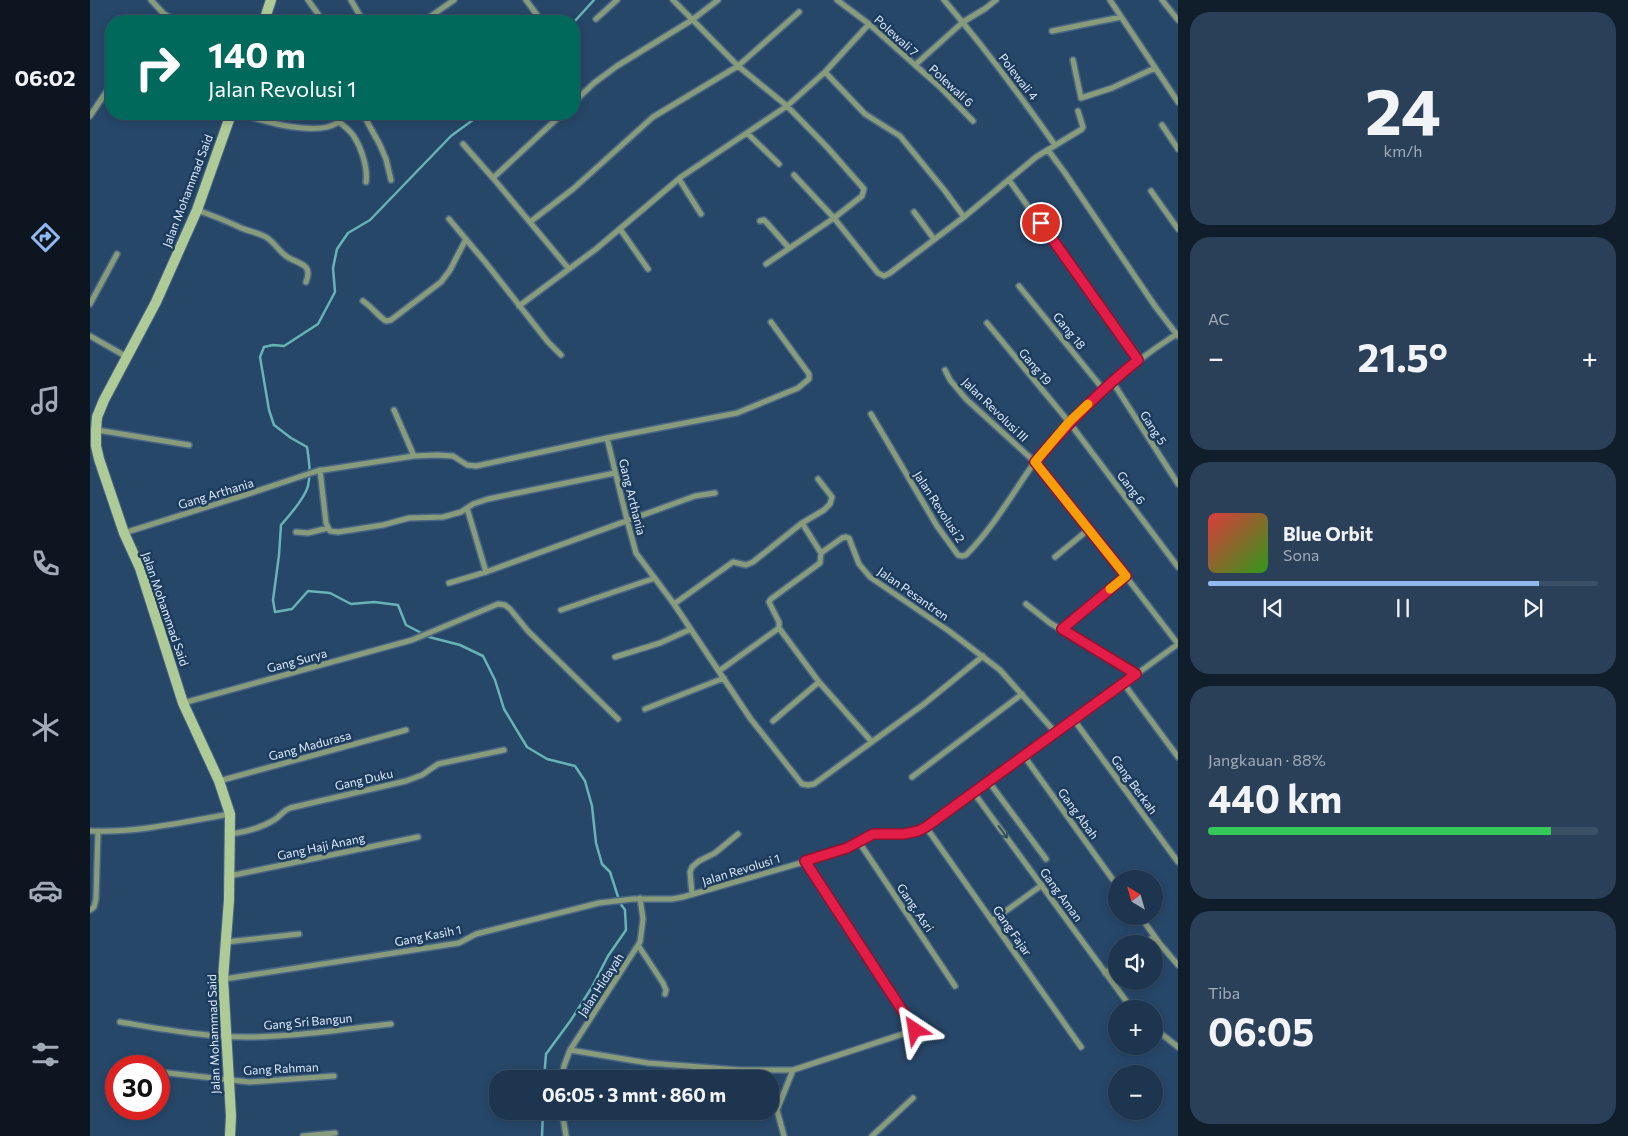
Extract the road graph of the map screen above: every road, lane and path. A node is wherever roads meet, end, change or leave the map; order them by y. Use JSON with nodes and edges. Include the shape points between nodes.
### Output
{"nodes":[{"id":1,"x":151,"y":0,"type":"edge"},
{"id":2,"x":271,"y":0,"type":"edge"},
{"id":3,"x":308,"y":0,"type":"edge"},
{"id":4,"x":351,"y":0,"type":"edge"},
{"id":5,"x":454,"y":0,"type":"edge"},
{"id":6,"x":526,"y":0,"type":"edge"},
{"id":7,"x":617,"y":0,"type":"edge"},
{"id":8,"x":673,"y":0,"type":"edge"},
{"id":9,"x":718,"y":0,"type":"edge"},
{"id":10,"x":837,"y":0,"type":"edge"},
{"id":11,"x":944,"y":0,"type":"edge"},
{"id":12,"x":996,"y":0,"type":"edge"},
{"id":13,"x":1110,"y":0,"type":"edge"},
{"id":14,"x":1162,"y":0,"type":"edge"},
{"id":15,"x":799,"y":12,"type":"dead end"},
{"id":16,"x":164,"y":14,"type":"edge"},
{"id":17,"x":266,"y":15,"type":"edge"},
{"id":18,"x":319,"y":15,"type":"edge"},
{"id":19,"x":360,"y":15,"type":"edge"},
{"id":20,"x":435,"y":15,"type":"edge"},
{"id":21,"x":537,"y":15,"type":"edge"},
{"id":22,"x":1121,"y":16,"type":"junction"},
{"id":23,"x":596,"y":19,"type":"dead end"},
{"id":24,"x":692,"y":20,"type":"junction"},
{"id":25,"x":1178,"y":20,"type":"edge"},
{"id":26,"x":963,"y":22,"type":"junction"},
{"id":27,"x":869,"y":24,"type":"junction"},
{"id":28,"x":1052,"y":31,"type":"dead end"},
{"id":29,"x":1073,"y":60,"type":"dead end"},
{"id":30,"x":738,"y":66,"type":"junction"},
{"id":31,"x":915,"y":66,"type":"junction"},
{"id":32,"x":1155,"y":68,"type":"junction"},
{"id":33,"x":826,"y":72,"type":"junction"},
{"id":34,"x":105,"y":94,"type":"edge"},
{"id":35,"x":580,"y":96,"type":"edge"},
{"id":36,"x":1178,"y":102,"type":"edge"},
{"id":37,"x":786,"y":106,"type":"junction"},
{"id":38,"x":1078,"y":111,"type":"dead end"},
{"id":39,"x":90,"y":116,"type":"edge"},
{"id":40,"x":229,"y":120,"type":"edge"},
{"id":41,"x":259,"y":120,"type":"edge"},
{"id":42,"x":366,"y":120,"type":"edge"},
{"id":43,"x":556,"y":120,"type":"edge"},
{"id":44,"x":338,"y":121,"type":"joint"},
{"id":45,"x":973,"y":121,"type":"dead end"},
{"id":46,"x":1162,"y":125,"type":"dead end"},
{"id":47,"x":747,"y":133,"type":"junction"},
{"id":48,"x":462,"y":144,"type":"dead end"},
{"id":49,"x":1055,"y":145,"type":"junction"},
{"id":50,"x":1178,"y":149,"type":"edge"},
{"id":51,"x":1048,"y":150,"type":"junction"},
{"id":52,"x":779,"y":164,"type":"dead end"},
{"id":53,"x":794,"y":175,"type":"dead end"},
{"id":54,"x":493,"y":178,"type":"junction"},
{"id":55,"x":679,"y":179,"type":"junction"},
{"id":56,"x":391,"y":180,"type":"dead end"},
{"id":57,"x":1009,"y":180,"type":"junction"},
{"id":58,"x":366,"y":182,"type":"dead end"},
{"id":59,"x":1151,"y":191,"type":"dead end"},
{"id":60,"x":197,"y":210,"type":"junction"},
{"id":61,"x":914,"y":212,"type":"dead end"},
{"id":62,"x":700,"y":214,"type":"dead end"},
{"id":63,"x":964,"y":217,"type":"junction"},
{"id":64,"x":834,"y":218,"type":"junction"},
{"id":65,"x":449,"y":219,"type":"dead end"},
{"id":66,"x":760,"y":221,"type":"dead end"},
{"id":67,"x":530,"y":222,"type":"junction"},
{"id":68,"x":620,"y":229,"type":"junction"},
{"id":69,"x":1178,"y":229,"type":"edge"},
{"id":70,"x":466,"y":239,"type":"junction"},
{"id":71,"x":934,"y":239,"type":"junction"},
{"id":72,"x":789,"y":248,"type":"junction"},
{"id":73,"x":117,"y":254,"type":"dead end"},
{"id":74,"x":766,"y":264,"type":"dead end"},
{"id":75,"x":569,"y":269,"type":"junction"},
{"id":76,"x":648,"y":269,"type":"dead end"},
{"id":77,"x":306,"y":282,"type":"dead end"},
{"id":78,"x":1019,"y":286,"type":"dead end"},
{"id":79,"x":363,"y":301,"type":"dead end"},
{"id":80,"x":90,"y":304,"type":"edge"},
{"id":81,"x":519,"y":306,"type":"junction"},
{"id":82,"x":771,"y":322,"type":"dead end"},
{"id":83,"x":987,"y":323,"type":"dead end"},
{"id":84,"x":1178,"y":335,"type":"edge"},
{"id":85,"x":90,"y":336,"type":"edge"},
{"id":86,"x":561,"y":356,"type":"dead end"},
{"id":87,"x":128,"y":357,"type":"junction"},
{"id":88,"x":1138,"y":360,"type":"junction"},
{"id":89,"x":945,"y":370,"type":"dead end"},
{"id":90,"x":1112,"y":381,"type":"junction"},
{"id":91,"x":1103,"y":389,"type":"junction"},
{"id":92,"x":394,"y":410,"type":"dead end"},
{"id":93,"x":871,"y":414,"type":"dead end"},
{"id":94,"x":1069,"y":422,"type":"junction"},
{"id":95,"x":96,"y":430,"type":"junction"},
{"id":96,"x":607,"y":438,"type":"junction"},
{"id":97,"x":189,"y":445,"type":"dead end"},
{"id":98,"x":414,"y":456,"type":"junction"},
{"id":99,"x":1035,"y":462,"type":"junction"},
{"id":100,"x":318,"y":470,"type":"junction"},
{"id":101,"x":615,"y":473,"type":"junction"},
{"id":102,"x":818,"y":479,"type":"dead end"},
{"id":103,"x":1178,"y":484,"type":"edge"},
{"id":104,"x":715,"y":493,"type":"dead end"},
{"id":105,"x":467,"y":508,"type":"junction"},
{"id":106,"x":626,"y":520,"type":"junction"},
{"id":107,"x":802,"y":523,"type":"junction"},
{"id":108,"x":328,"y":528,"type":"junction"},
{"id":109,"x":1088,"y":529,"type":"junction"},
{"id":110,"x":296,"y":532,"type":"dead end"},
{"id":111,"x":124,"y":533,"type":"junction"},
{"id":112,"x":821,"y":552,"type":"junction"},
{"id":113,"x":1055,"y":557,"type":"dead end"},
{"id":114,"x":1178,"y":566,"type":"edge"},
{"id":115,"x":486,"y":572,"type":"junction"},
{"id":116,"x":1126,"y":576,"type":"junction"},
{"id":117,"x":655,"y":578,"type":"junction"},
{"id":118,"x":449,"y":583,"type":"dead end"},
{"id":119,"x":674,"y":604,"type":"junction"},
{"id":120,"x":1026,"y":604,"type":"dead end"},
{"id":121,"x":561,"y":610,"type":"dead end"},
{"id":122,"x":779,"y":628,"type":"junction"},
{"id":123,"x":692,"y":629,"type":"junction"},
{"id":124,"x":1062,"y":629,"type":"junction"},
{"id":125,"x":1178,"y":644,"type":"edge"},
{"id":126,"x":1175,"y":650,"type":"edge"},
{"id":127,"x":983,"y":656,"type":"junction"},
{"id":128,"x":614,"y":657,"type":"dead end"},
{"id":129,"x":719,"y":671,"type":"junction"},
{"id":130,"x":1136,"y":674,"type":"junction"},
{"id":131,"x":724,"y":678,"type":"junction"},
{"id":132,"x":819,"y":682,"type":"junction"},
{"id":133,"x":1124,"y":684,"type":"junction"},
{"id":134,"x":1022,"y":694,"type":"junction"},
{"id":135,"x":182,"y":703,"type":"junction"},
{"id":136,"x":645,"y":710,"type":"dead end"},
{"id":137,"x":618,"y":719,"type":"dead end"},
{"id":138,"x":1074,"y":720,"type":"junction"},
{"id":139,"x":774,"y":721,"type":"dead end"},
{"id":140,"x":406,"y":730,"type":"dead end"},
{"id":141,"x":1056,"y":733,"type":"junction"},
{"id":142,"x":872,"y":742,"type":"junction"},
{"id":143,"x":504,"y":750,"type":"dead end"},
{"id":144,"x":1024,"y":756,"type":"junction"},
{"id":145,"x":1178,"y":757,"type":"edge"},
{"id":146,"x":912,"y":777,"type":"dead end"},
{"id":147,"x":219,"y":781,"type":"junction"},
{"id":148,"x":989,"y":782,"type":"junction"},
{"id":149,"x":974,"y":793,"type":"junction"},
{"id":150,"x":230,"y":814,"type":"junction"},
{"id":151,"x":926,"y":827,"type":"junction"},
{"id":152,"x":90,"y":831,"type":"edge"},
{"id":153,"x":98,"y":831,"type":"junction"},
{"id":154,"x":231,"y":834,"type":"junction"},
{"id":155,"x":738,"y":834,"type":"dead end"},
{"id":156,"x":418,"y":837,"type":"dead end"},
{"id":157,"x":859,"y":842,"type":"junction"},
{"id":158,"x":1046,"y":859,"type":"dead end"},
{"id":159,"x":805,"y":861,"type":"junction"},
{"id":160,"x":1178,"y":862,"type":"edge"},
{"id":161,"x":1108,"y":873,"type":"edge"},
{"id":162,"x":229,"y":876,"type":"junction"},
{"id":163,"x":1042,"y":885,"type":"junction"},
{"id":164,"x":692,"y":894,"type":"junction"},
{"id":165,"x":633,"y":898,"type":"joint"},
{"id":166,"x":640,"y":898,"type":"junction"},
{"id":167,"x":90,"y":910,"type":"edge"},
{"id":168,"x":992,"y":921,"type":"junction"},
{"id":169,"x":299,"y":934,"type":"dead end"},
{"id":170,"x":226,"y":942,"type":"junction"},
{"id":171,"x":638,"y":945,"type":"junction"},
{"id":172,"x":1163,"y":948,"type":"edge"},
{"id":173,"x":1178,"y":965,"type":"edge"},
{"id":174,"x":1106,"y":973,"type":"joint"},
{"id":175,"x":223,"y":979,"type":"junction"},
{"id":176,"x":955,"y":986,"type":"dead end"},
{"id":177,"x":665,"y":994,"type":"dead end"},
{"id":178,"x":1126,"y":1000,"type":"edge"},
{"id":179,"x":120,"y":1022,"type":"dead end"},
{"id":180,"x":392,"y":1024,"type":"dead end"},
{"id":181,"x":915,"y":1030,"type":"junction"},
{"id":182,"x":1163,"y":1035,"type":"edge"},
{"id":183,"x":227,"y":1036,"type":"junction"},
{"id":184,"x":922,"y":1040,"type":"dead end"},
{"id":185,"x":1081,"y":1047,"type":"dead end"},
{"id":186,"x":1178,"y":1047,"type":"edge"},
{"id":187,"x":570,"y":1050,"type":"junction"},
{"id":188,"x":563,"y":1070,"type":"edge"},
{"id":189,"x":793,"y":1070,"type":"junction"},
{"id":190,"x":170,"y":1073,"type":"edge"},
{"id":191,"x":334,"y":1076,"type":"dead end"},
{"id":192,"x":229,"y":1080,"type":"junction"},
{"id":193,"x":913,"y":1098,"type":"dead end"},
{"id":194,"x":563,"y":1120,"type":"edge"},
{"id":195,"x":335,"y":1133,"type":"dead end"},
{"id":196,"x":230,"y":1136,"type":"edge"},
{"id":197,"x":304,"y":1136,"type":"edge"},
{"id":198,"x":566,"y":1136,"type":"edge"},
{"id":199,"x":784,"y":1136,"type":"edge"},
{"id":200,"x":872,"y":1136,"type":"edge"}],
"edges":[{"from":1,"to":16,"type":"street"},
{"from":2,"to":17,"type":"street"},
{"from":3,"to":18,"type":"street"},
{"from":4,"to":19,"type":"street"},
{"from":5,"to":20,"type":"street"},
{"from":6,"to":21,"type":"street"},
{"from":7,"to":23,"type":"street"},
{"from":8,"to":24,"type":"street"},
{"from":9,"to":24,"type":"street"},
{"from":10,"to":27,"type":"street","name":"Polewali 7"},
{"from":11,"to":26,"type":"street","name":"Polewali 4"},
{"from":12,"to":26,"type":"street","name":"Polewali 7"},
{"from":13,"to":22,"type":"street"},
{"from":14,"to":25,"type":"street"},
{"from":15,"to":30,"type":"street"},
{"from":22,"to":28,"type":"street"},
{"from":22,"to":32,"type":"street"},
{"from":24,"to":30,"type":"street"},
{"from":24,"to":35,"type":"street","via":[[616,66]]},
{"from":26,"to":31,"type":"street","name":"Polewali 7"},
{"from":26,"to":49,"type":"street","name":"Polewali 4"},
{"from":27,"to":31,"type":"street","name":"Polewali 7"},
{"from":27,"to":33,"type":"street"},
{"from":29,"to":32,"type":"street","via":[[1081,98]]},
{"from":30,"to":37,"type":"street"},
{"from":30,"to":67,"type":"street","via":[[653,117],[573,189]]},
{"from":31,"to":45,"type":"street","name":"Polewali 6"},
{"from":32,"to":36,"type":"street"},
{"from":33,"to":37,"type":"street"},
{"from":33,"to":63,"type":"street","via":[[865,114],[900,136]]},
{"from":34,"to":39,"type":"street"},
{"from":37,"to":47,"type":"street"},
{"from":37,"to":64,"type":"street","via":[[864,189],[862,196]]},
{"from":38,"to":49,"type":"street","via":[[1082,130]]},
{"from":40,"to":60,"type":"street","name":"Jalan Mohammad Said"},
{"from":41,"to":44,"type":"street","via":[[305,128],[335,125]]},
{"from":42,"to":56,"type":"street","via":[[383,152]]},
{"from":43,"to":54,"type":"street"},
{"from":44,"to":58,"type":"street","via":[[357,144],[367,174]]},
{"from":46,"to":50,"type":"street"},
{"from":47,"to":52,"type":"street"},
{"from":47,"to":55,"type":"street"},
{"from":48,"to":54,"type":"street"},
{"from":49,"to":51,"type":"street"},
{"from":51,"to":57,"type":"street"},
{"from":51,"to":84,"type":"street"},
{"from":53,"to":64,"type":"street"},
{"from":54,"to":67,"type":"street"},
{"from":55,"to":62,"type":"street"},
{"from":55,"to":68,"type":"street"},
{"from":57,"to":63,"type":"street"},
{"from":57,"to":88,"type":"street"},
{"from":59,"to":69,"type":"street"},
{"from":60,"to":77,"type":"street","via":[[268,238],[288,258],[306,268],[309,274]]},
{"from":60,"to":87,"type":"street","name":"Jalan Mohammad Said"},
{"from":61,"to":71,"type":"street"},
{"from":63,"to":71,"type":"street"},
{"from":64,"to":71,"type":"street","via":[[878,274],[884,276]]},
{"from":64,"to":72,"type":"street"},
{"from":65,"to":70,"type":"street"},
{"from":66,"to":72,"type":"street","via":[[764,220]]},
{"from":67,"to":75,"type":"street"},
{"from":68,"to":75,"type":"street"},
{"from":68,"to":76,"type":"street"},
{"from":70,"to":79,"type":"street","via":[[441,282],[391,320],[382,319]]},
{"from":70,"to":81,"type":"street"},
{"from":72,"to":74,"type":"street"},
{"from":73,"to":80,"type":"street"},
{"from":75,"to":81,"type":"street"},
{"from":78,"to":91,"type":"street","name":"Gang 18"},
{"from":81,"to":86,"type":"street"},
{"from":82,"to":96,"type":"street","via":[[809,374],[809,379],[798,388],[737,412]]},
{"from":83,"to":94,"type":"street","name":"Gang 19"},
{"from":84,"to":88,"type":"street","name":"Jalan Revolusi 2"},
{"from":85,"to":87,"type":"street"},
{"from":87,"to":95,"type":"street","name":"Jalan Mohammad Said","via":[[104,400]]},
{"from":88,"to":90,"type":"street","name":"Jalan Revolusi 2"},
{"from":89,"to":99,"type":"street","name":"Jalan Revolusi III","via":[[966,398]]},
{"from":90,"to":91,"type":"street","name":"Jalan Revolusi 2"},
{"from":90,"to":103,"type":"street","name":"Gang 5"},
{"from":91,"to":94,"type":"street","name":"Jalan Revolusi 2"},
{"from":92,"to":98,"type":"street"},
{"from":93,"to":99,"type":"street","name":"Jalan Revolusi 2","via":[[937,526],[958,555],[969,552],[987,531]]},
{"from":94,"to":99,"type":"street","name":"Jalan Revolusi 2"},
{"from":94,"to":114,"type":"street","name":"Gang 6"},
{"from":95,"to":97,"type":"street"},
{"from":95,"to":111,"type":"street","name":"Jalan Mohammad Said","via":[[99,460]]},
{"from":96,"to":98,"type":"street","name":"Gang Arthania","via":[[476,466],[466,465],[453,456]]},
{"from":96,"to":101,"type":"street","name":"Gang Arthania"},
{"from":98,"to":100,"type":"street","name":"Gang Arthania"},
{"from":99,"to":109,"type":"street"},
{"from":100,"to":108,"type":"street"},
{"from":100,"to":111,"type":"street","name":"Gang Arthania"},
{"from":101,"to":105,"type":"street","via":[[488,499]]},
{"from":101,"to":106,"type":"street","name":"Gang Arthania"},
{"from":102,"to":107,"type":"street","via":[[832,501],[824,510]]},
{"from":104,"to":106,"type":"street","via":[[695,496]]},
{"from":105,"to":108,"type":"street","via":[[443,516],[409,518],[338,532]]},
{"from":105,"to":115,"type":"street"},
{"from":106,"to":115,"type":"street"},
{"from":106,"to":117,"type":"street","name":"Gang Arthania","via":[[636,553]]},
{"from":107,"to":112,"type":"street"},
{"from":107,"to":119,"type":"street","via":[[753,562],[746,565],[733,562]]},
{"from":108,"to":110,"type":"street"},
{"from":109,"to":113,"type":"street"},
{"from":109,"to":116,"type":"street"},
{"from":111,"to":135,"type":"street","name":"Jalan Mohammad Said","via":[[140,568]]},
{"from":112,"to":122,"type":"street","via":[[820,563],[769,602]]},
{"from":112,"to":127,"type":"street","name":"Jalan Pesantren","via":[[842,538],[849,538],[859,564],[870,576]]},
{"from":115,"to":118,"type":"street"},
{"from":116,"to":124,"type":"street"},
{"from":116,"to":125,"type":"street"},
{"from":117,"to":119,"type":"street","name":"Gang Arthania"},
{"from":117,"to":121,"type":"street"},
{"from":119,"to":123,"type":"street","name":"Gang Arthania"},
{"from":120,"to":124,"type":"street"},
{"from":122,"to":129,"type":"street"},
{"from":122,"to":132,"type":"street"},
{"from":123,"to":128,"type":"street"},
{"from":123,"to":129,"type":"street","name":"Gang Arthania"},
{"from":124,"to":130,"type":"street"},
{"from":125,"to":126,"type":"street","name":"Jalan Revolusi 1"},
{"from":126,"to":130,"type":"street","name":"Jalan Revolusi 1"},
{"from":127,"to":134,"type":"street"},
{"from":127,"to":142,"type":"street","name":"Gang Arthania"},
{"from":129,"to":131,"type":"street","name":"Gang Arthania"},
{"from":130,"to":133,"type":"street","name":"Jalan Revolusi 1"},
{"from":131,"to":136,"type":"street"},
{"from":131,"to":142,"type":"street","name":"Gang Arthania","via":[[750,718],[802,784],[814,784]]},
{"from":132,"to":139,"type":"street"},
{"from":132,"to":142,"type":"street"},
{"from":133,"to":138,"type":"street","name":"Jalan Revolusi 1"},
{"from":133,"to":145,"type":"street"},
{"from":134,"to":141,"type":"street"},
{"from":134,"to":146,"type":"street"},
{"from":135,"to":137,"type":"street","name":"Gang Surya","via":[[416,639],[498,604],[505,605]]},
{"from":135,"to":147,"type":"street","name":"Jalan Mohammad Said"},
{"from":138,"to":141,"type":"street","name":"Jalan Revolusi 1"},
{"from":138,"to":160,"type":"street","name":"Gang Berkah"},
{"from":140,"to":147,"type":"street","name":"Gang Madurasa"},
{"from":141,"to":144,"type":"street","name":"Jalan Revolusi 1"},
{"from":143,"to":154,"type":"street","name":"Gang Duku","via":[[438,764],[406,781],[290,808],[266,824]]},
{"from":144,"to":148,"type":"street","name":"Jalan Revolusi 1"},
{"from":144,"to":161,"type":"street","name":"Gang Abah"},
{"from":147,"to":150,"type":"street","name":"Jalan Mohammad Said"},
{"from":148,"to":149,"type":"street","name":"Jalan Revolusi 1"},
{"from":148,"to":158,"type":"street"},
{"from":149,"to":151,"type":"street","name":"Jalan Revolusi 1"},
{"from":149,"to":163,"type":"street","name":"Gang Aman","one_way":true},
{"from":150,"to":153,"type":"street","via":[[170,825]]},
{"from":150,"to":154,"type":"street","name":"Jalan Mohammad Said"},
{"from":151,"to":157,"type":"street","name":"Jalan Revolusi 1","via":[[904,834],[873,834]]},
{"from":151,"to":168,"type":"street","name":"Gang Fajar"},
{"from":152,"to":153,"type":"street"},
{"from":153,"to":167,"type":"street","via":[[96,899]]},
{"from":154,"to":162,"type":"street","name":"Jalan Mohammad Said"},
{"from":155,"to":164,"type":"street","via":[[692,866]]},
{"from":156,"to":162,"type":"street","name":"Gang Haji Anang"},
{"from":157,"to":159,"type":"street","name":"Jalan Revolusi 1"},
{"from":157,"to":176,"type":"street","name":"Gang. Asri"},
{"from":159,"to":164,"type":"street","name":"Jalan Revolusi 1"},
{"from":159,"to":181,"type":"street"},
{"from":162,"to":170,"type":"street","name":"Jalan Mohammad Said"},
{"from":163,"to":168,"type":"street"},
{"from":163,"to":174,"type":"street","name":"Gang Aman"},
{"from":164,"to":166,"type":"street","name":"Jalan Revolusi 1","via":[[672,899]]},
{"from":165,"to":166,"type":"street","name":"Jalan Revolusi 1"},
{"from":165,"to":175,"type":"street","name":"Gang Kasih 1","via":[[599,903],[476,934],[459,943]]},
{"from":166,"to":171,"type":"street","name":"Jalan Hidayah","via":[[643,919]]},
{"from":168,"to":185,"type":"street","name":"Gang Fajar"},
{"from":169,"to":170,"type":"street"},
{"from":170,"to":175,"type":"street","name":"Jalan Mohammad Said"},
{"from":171,"to":177,"type":"street","via":[[663,983]]},
{"from":171,"to":187,"type":"street","name":"Jalan Hidayah"},
{"from":172,"to":173,"type":"street"},
{"from":174,"to":178,"type":"street","name":"Gang Aman"},
{"from":175,"to":183,"type":"street","name":"Jalan Mohammad Said"},
{"from":179,"to":183,"type":"street","name":"Gang Sri Bangun"},
{"from":180,"to":183,"type":"street","name":"Gang Sri Bangun","via":[[277,1036]]},
{"from":181,"to":184,"type":"street"},
{"from":181,"to":189,"type":"street"},
{"from":182,"to":186,"type":"street"},
{"from":183,"to":192,"type":"street","name":"Jalan Mohammad Said"},
{"from":187,"to":188,"type":"street","name":"Jalan Hidayah"},
{"from":187,"to":189,"type":"street","via":[[648,1063],[740,1070]]},
{"from":189,"to":199,"type":"street","via":[[777,1110]]},
{"from":190,"to":192,"type":"street","name":"Gang Rahman"},
{"from":191,"to":192,"type":"street","name":"Gang Rahman","via":[[249,1082]]},
{"from":192,"to":196,"type":"street","name":"Jalan Mohammad Said"},
{"from":193,"to":200,"type":"street"},
{"from":194,"to":198,"type":"street"},
{"from":195,"to":197,"type":"street"}]}
